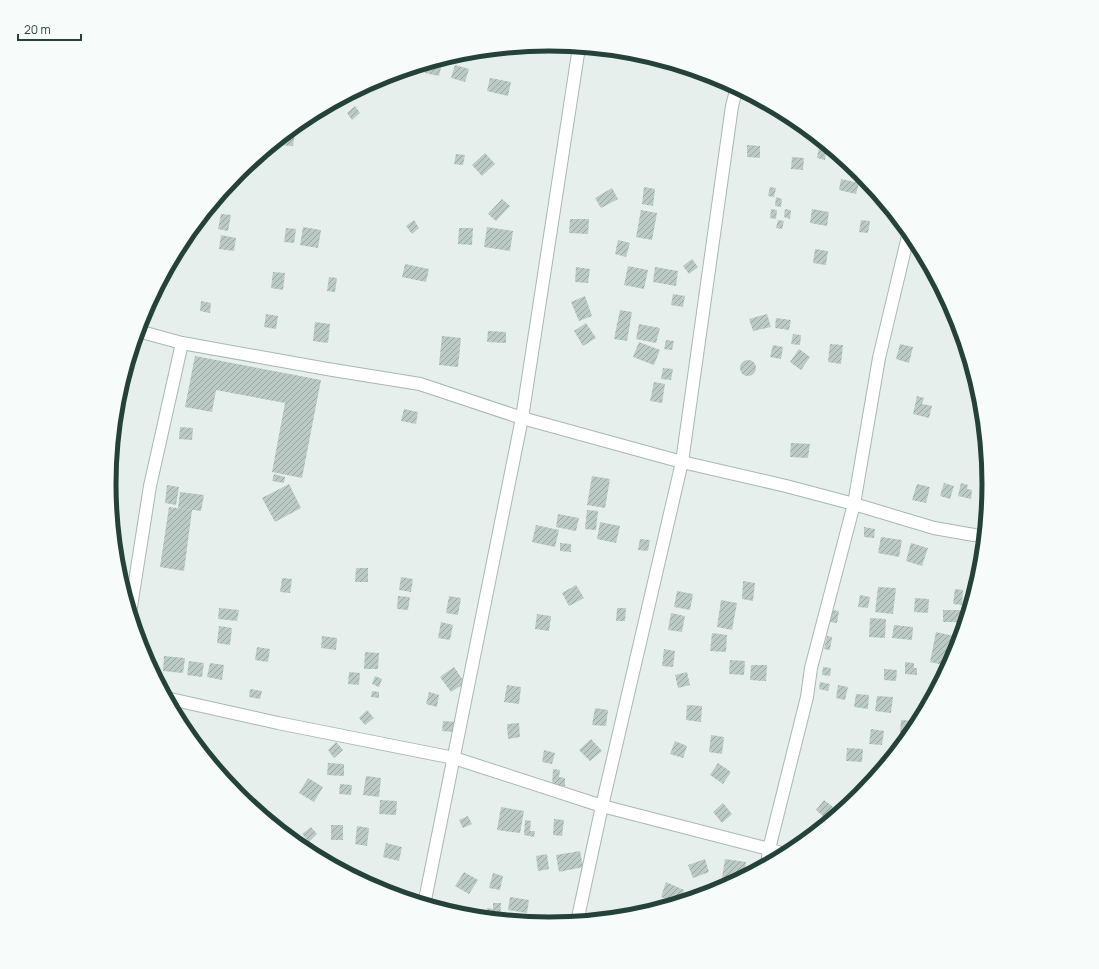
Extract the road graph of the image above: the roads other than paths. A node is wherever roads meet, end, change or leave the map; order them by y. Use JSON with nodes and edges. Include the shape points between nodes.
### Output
{"nodes":[{"id":1,"x":578,"y":52,"type":"edge"},
{"id":2,"x":736,"y":94,"type":"edge"},
{"id":3,"x":907,"y":240,"type":"edge"},
{"id":4,"x":144,"y":333,"type":"edge"},
{"id":5,"x":182,"y":343,"type":"junction"},
{"id":6,"x":522,"y":418,"type":"junction"},
{"id":7,"x":682,"y":462,"type":"junction"},
{"id":8,"x":854,"y":504,"type":"junction"},
{"id":9,"x":974,"y":535,"type":"dead end"},
{"id":10,"x":132,"y":600,"type":"edge"},
{"id":11,"x":173,"y":700,"type":"edge"},
{"id":12,"x":454,"y":758,"type":"junction"},
{"id":13,"x":602,"y":806,"type":"junction"},
{"id":14,"x":769,"y":849,"type":"junction"},
{"id":15,"x":778,"y":852,"type":"edge"},
{"id":16,"x":767,"y":859,"type":"edge"},
{"id":17,"x":425,"y":899,"type":"edge"},
{"id":18,"x":578,"y":917,"type":"edge"}],
"edges":[{"from":1,"to":6,"type":"street"},
{"from":2,"to":7,"type":"street"},
{"from":3,"to":8,"type":"street","via":[[879,358]]},
{"from":4,"to":5,"type":"street"},
{"from":5,"to":6,"type":"street","via":[[420,384]]},
{"from":5,"to":10,"type":"street","via":[[150,486]]},
{"from":6,"to":7,"type":"street"},
{"from":6,"to":12,"type":"street"},
{"from":7,"to":8,"type":"street"},
{"from":7,"to":13,"type":"street"},
{"from":8,"to":9,"type":"street","via":[[934,528]]},
{"from":8,"to":14,"type":"street","via":[[811,668],[807,697]]},
{"from":11,"to":12,"type":"street"},
{"from":12,"to":13,"type":"street"},
{"from":12,"to":17,"type":"street"},
{"from":13,"to":14,"type":"street"},
{"from":13,"to":18,"type":"street"},
{"from":14,"to":15,"type":"street"},
{"from":14,"to":16,"type":"street"}]}
